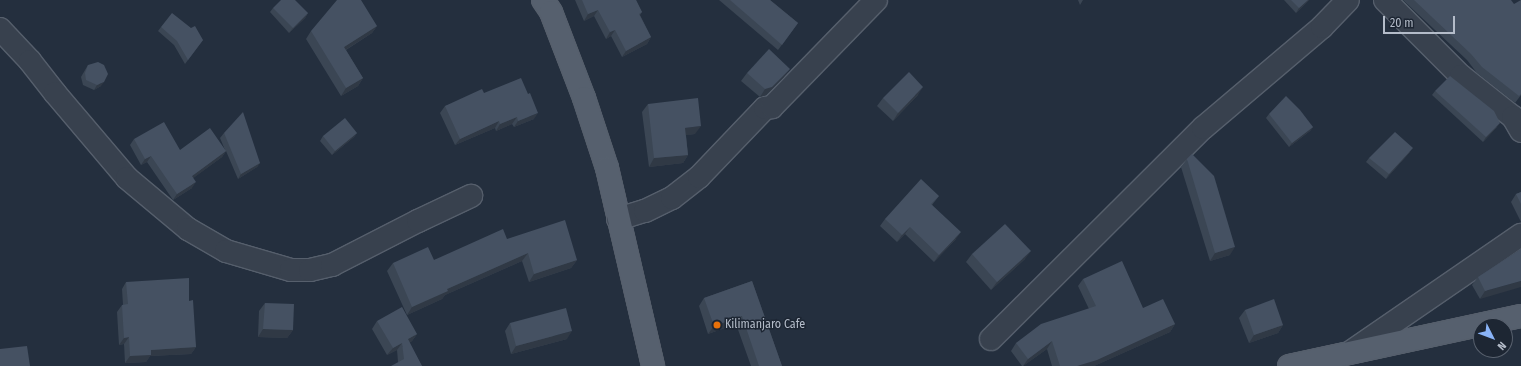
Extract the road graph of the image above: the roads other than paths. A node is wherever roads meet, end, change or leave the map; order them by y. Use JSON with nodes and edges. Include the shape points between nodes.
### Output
{"nodes":[{"id":1,"x":543,"y":0,"type":"edge"},
{"id":2,"x":876,"y":0,"type":"edge"},
{"id":3,"x":1348,"y":0,"type":"edge"},
{"id":4,"x":1385,"y":0,"type":"edge"},
{"id":5,"x":0,"y":29,"type":"edge"},
{"id":6,"x":1521,"y":131,"type":"edge"},
{"id":7,"x":471,"y":196,"type":"dead end"},
{"id":8,"x":618,"y":218,"type":"junction"},
{"id":9,"x":1521,"y":235,"type":"edge"},
{"id":10,"x":1521,"y":316,"type":"edge"},
{"id":11,"x":991,"y":339,"type":"dead end"},
{"id":12,"x":1352,"y":351,"type":"junction"},
{"id":13,"x":653,"y":366,"type":"edge"},
{"id":14,"x":1289,"y":366,"type":"edge"}],
"edges":[{"from":1,"to":8,"type":"main road","via":[[584,98],[607,168]]},
{"from":2,"to":8,"type":"street","via":[[772,107],[765,108],[699,177],[672,198],[645,211]]},
{"from":3,"to":11,"type":"street","via":[[1322,27],[1175,154]]},
{"from":4,"to":6,"type":"street","via":[[1461,76],[1513,117]]},
{"from":5,"to":7,"type":"street","via":[[30,61],[127,178],[188,229],[226,251],[291,270],[332,265]]},
{"from":8,"to":13,"type":"main road"},
{"from":9,"to":12,"type":"street"},
{"from":10,"to":12,"type":"main road"},
{"from":12,"to":14,"type":"main road"}]}
